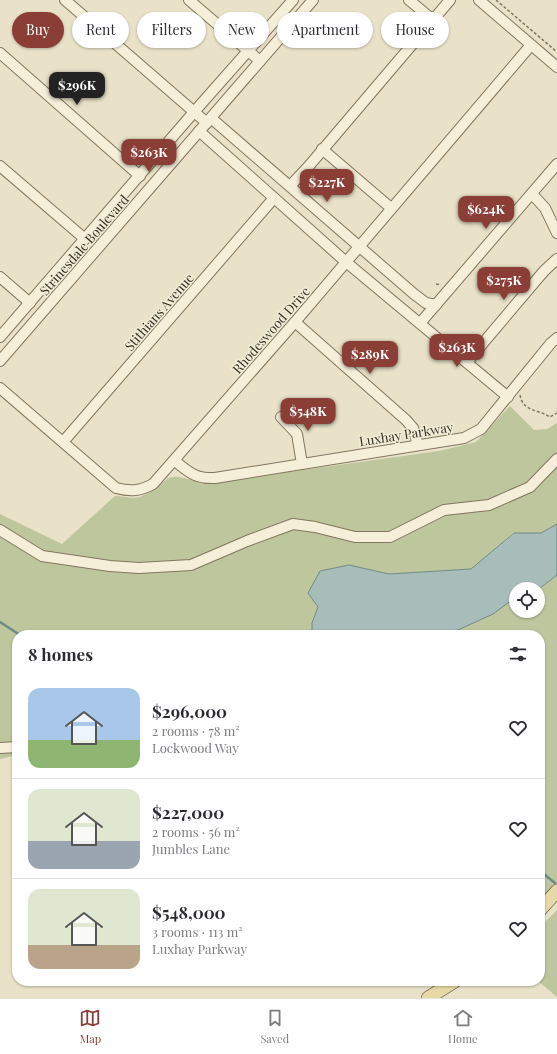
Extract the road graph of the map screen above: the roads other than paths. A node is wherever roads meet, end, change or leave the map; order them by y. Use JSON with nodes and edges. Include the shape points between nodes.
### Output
{"nodes":[{"id":1,"x":65,"y":0,"type":"edge"},
{"id":2,"x":189,"y":0,"type":"edge"},
{"id":3,"x":293,"y":0,"type":"edge"},
{"id":4,"x":313,"y":0,"type":"edge"},
{"id":5,"x":408,"y":0,"type":"edge"},
{"id":6,"x":450,"y":0,"type":"edge"},
{"id":7,"x":480,"y":0,"type":"edge"},
{"id":8,"x":423,"y":12,"type":"edge"},
{"id":9,"x":440,"y":12,"type":"edge"},
{"id":10,"x":531,"y":45,"type":"junction"},
{"id":11,"x":409,"y":48,"type":"edge"},
{"id":12,"x":248,"y":51,"type":"junction"},
{"id":13,"x":0,"y":53,"type":"edge"},
{"id":14,"x":260,"y":61,"type":"junction"},
{"id":15,"x":557,"y":67,"type":"edge"},
{"id":16,"x":194,"y":112,"type":"junction"},
{"id":17,"x":209,"y":120,"type":"junction"},
{"id":18,"x":199,"y":131,"type":"junction"},
{"id":19,"x":322,"y":150,"type":"junction"},
{"id":20,"x":557,"y":164,"type":"edge"},
{"id":21,"x":0,"y":166,"type":"edge"},
{"id":22,"x":140,"y":176,"type":"junction"},
{"id":23,"x":290,"y":186,"type":"junction"},
{"id":24,"x":532,"y":194,"type":"junction"},
{"id":25,"x":274,"y":198,"type":"junction"},
{"id":26,"x":391,"y":208,"type":"junction"},
{"id":27,"x":557,"y":233,"type":"edge"},
{"id":28,"x":85,"y":240,"type":"junction"},
{"id":29,"x":359,"y":245,"type":"junction"},
{"id":30,"x":557,"y":259,"type":"edge"},
{"id":31,"x":346,"y":262,"type":"junction"},
{"id":32,"x":0,"y":277,"type":"edge"},
{"id":33,"x":30,"y":303,"type":"junction"},
{"id":34,"x":436,"y":305,"type":"junction"},
{"id":35,"x":294,"y":322,"type":"junction"},
{"id":36,"x":421,"y":322,"type":"junction"},
{"id":37,"x":0,"y":337,"type":"edge"},
{"id":38,"x":557,"y":338,"type":"edge"},
{"id":39,"x":0,"y":361,"type":"edge"},
{"id":40,"x":467,"y":362,"type":"junction"},
{"id":41,"x":0,"y":388,"type":"edge"},
{"id":42,"x":508,"y":397,"type":"junction"},
{"id":43,"x":281,"y":417,"type":"dead end"},
{"id":44,"x":63,"y":442,"type":"junction"},
{"id":45,"x":418,"y":445,"type":"junction"},
{"id":46,"x":557,"y":459,"type":"edge"},
{"id":47,"x":175,"y":461,"type":"junction"},
{"id":48,"x":302,"y":464,"type":"junction"},
{"id":49,"x":0,"y":530,"type":"edge"},
{"id":50,"x":12,"y":747,"type":"edge"},
{"id":51,"x":0,"y":748,"type":"edge"},
{"id":52,"x":557,"y":892,"type":"edge"},
{"id":53,"x":545,"y":905,"type":"edge"},
{"id":54,"x":448,"y":986,"type":"edge"},
{"id":55,"x":449,"y":986,"type":"edge"},
{"id":56,"x":428,"y":998,"type":"edge"},
{"id":57,"x":437,"y":998,"type":"edge"}],
"edges":[{"from":1,"to":16,"type":"street"},
{"from":2,"to":12,"type":"street"},
{"from":3,"to":12,"type":"street","name":"Strinesdale Boulevard"},
{"from":4,"to":14,"type":"street","name":"Strinesdale Boulevard"},
{"from":5,"to":8,"type":"street"},
{"from":6,"to":9,"type":"street"},
{"from":7,"to":10,"type":"street"},
{"from":10,"to":15,"type":"street"},
{"from":10,"to":26,"type":"street","name":"Rhodeswood Drive"},
{"from":11,"to":19,"type":"street"},
{"from":12,"to":14,"type":"street"},
{"from":12,"to":16,"type":"street","name":"Strinesdale Boulevard"},
{"from":13,"to":22,"type":"street"},
{"from":14,"to":17,"type":"street","name":"Strinesdale Boulevard"},
{"from":16,"to":17,"type":"street"},
{"from":16,"to":22,"type":"street","name":"Strinesdale Boulevard"},
{"from":17,"to":18,"type":"street","name":"Strinesdale Boulevard"},
{"from":17,"to":23,"type":"street"},
{"from":18,"to":25,"type":"street"},
{"from":18,"to":39,"type":"street","name":"Strinesdale Boulevard"},
{"from":19,"to":23,"type":"street"},
{"from":19,"to":26,"type":"street"},
{"from":20,"to":24,"type":"street"},
{"from":21,"to":28,"type":"street"},
{"from":22,"to":28,"type":"street","name":"Strinesdale Boulevard"},
{"from":23,"to":29,"type":"street"},
{"from":24,"to":27,"type":"street","via":[[545,208]]},
{"from":24,"to":34,"type":"street"},
{"from":25,"to":31,"type":"street"},
{"from":25,"to":44,"type":"street","name":"Stithians Avenue"},
{"from":26,"to":29,"type":"street","name":"Rhodeswood Drive"},
{"from":28,"to":33,"type":"street","name":"Strinesdale Boulevard"},
{"from":29,"to":31,"type":"street","name":"Rhodeswood Drive"},
{"from":29,"to":34,"type":"street","via":[[414,294],[426,303]]},
{"from":30,"to":40,"type":"street"},
{"from":31,"to":35,"type":"street","name":"Rhodeswood Drive"},
{"from":31,"to":36,"type":"street"},
{"from":32,"to":33,"type":"street"},
{"from":33,"to":37,"type":"street","name":"Strinesdale Boulevard"},
{"from":34,"to":36,"type":"street"},
{"from":35,"to":45,"type":"street","via":[[406,420],[413,428]]},
{"from":35,"to":47,"type":"street","name":"Rhodeswood Drive"},
{"from":36,"to":40,"type":"street"},
{"from":38,"to":42,"type":"street","name":"Luxhay Parkway"},
{"from":40,"to":42,"type":"street"},
{"from":41,"to":44,"type":"street","name":"Rhodeswood Drive"},
{"from":42,"to":45,"type":"street","name":"Luxhay Parkway","via":[[481,429],[473,434],[464,438]]},
{"from":43,"to":48,"type":"street","via":[[297,434]]},
{"from":44,"to":47,"type":"street","name":"Rhodeswood Drive","via":[[116,488],[126,491],[140,491],[153,484]]},
{"from":45,"to":48,"type":"street","name":"Luxhay Parkway"},
{"from":46,"to":49,"type":"street","via":[[530,487],[489,505],[444,510],[390,537],[355,537],[315,526],[293,524],[191,564],[139,568],[42,556]]},
{"from":47,"to":48,"type":"street","name":"Luxhay Parkway","via":[[203,479]]},
{"from":50,"to":51,"type":"street"},
{"from":52,"to":53,"type":"main road"},
{"from":54,"to":56,"type":"main road"},
{"from":55,"to":57,"type":"main road"}]}
